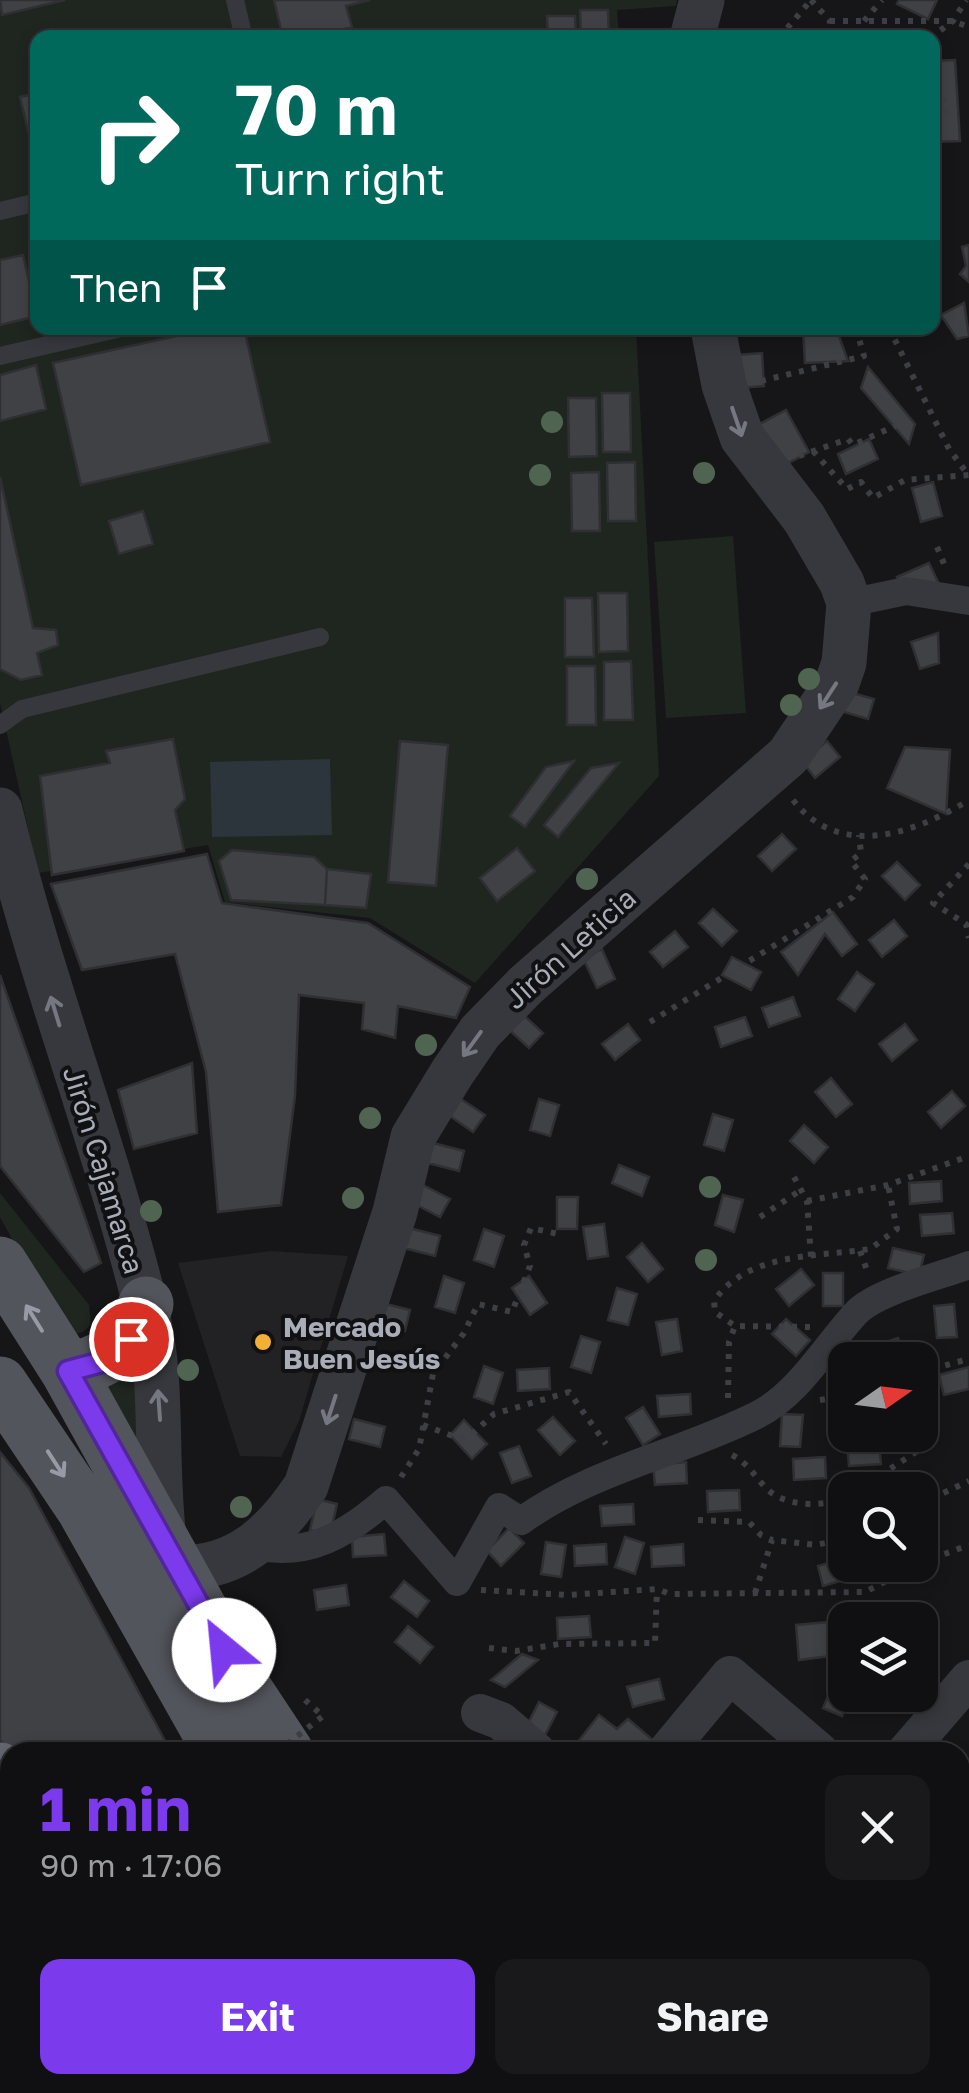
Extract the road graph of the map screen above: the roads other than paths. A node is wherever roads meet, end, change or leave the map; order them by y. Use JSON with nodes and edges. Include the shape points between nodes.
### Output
{"nodes":[{"id":1,"x":235,"y":0,"type":"edge"},
{"id":2,"x":702,"y":0,"type":"edge"},
{"id":3,"x":242,"y":30,"type":"edge"},
{"id":4,"x":694,"y":30,"type":"edge"},
{"id":5,"x":30,"y":204,"type":"edge"},
{"id":6,"x":0,"y":211,"type":"edge"},
{"id":7,"x":91,"y":335,"type":"edge"},
{"id":8,"x":714,"y":335,"type":"edge"},
{"id":9,"x":0,"y":356,"type":"edge"},
{"id":10,"x":969,"y":601,"type":"edge"},
{"id":11,"x":849,"y":604,"type":"junction"},
{"id":12,"x":320,"y":636,"type":"dead end"},
{"id":13,"x":0,"y":725,"type":"edge"},
{"id":14,"x":0,"y":810,"type":"edge"},
{"id":15,"x":0,"y":1264,"type":"edge"},
{"id":16,"x":969,"y":1265,"type":"edge"},
{"id":17,"x":146,"y":1304,"type":"junction"},
{"id":18,"x":68,"y":1371,"type":"junction"},
{"id":19,"x":0,"y":1384,"type":"edge"},
{"id":20,"x":254,"y":1546,"type":"junction"},
{"id":21,"x":172,"y":1552,"type":"junction"},
{"id":22,"x":969,"y":1679,"type":"edge"},
{"id":23,"x":480,"y":1713,"type":"dead end"},
{"id":24,"x":304,"y":1734,"type":"edge"},
{"id":25,"x":215,"y":1742,"type":"edge"},
{"id":26,"x":525,"y":1742,"type":"edge"},
{"id":27,"x":674,"y":1742,"type":"edge"},
{"id":28,"x":808,"y":1742,"type":"edge"},
{"id":29,"x":915,"y":1742,"type":"edge"}],
"edges":[{"from":1,"to":3,"type":"lane"},
{"from":2,"to":4,"type":"street"},
{"from":5,"to":6,"type":"lane"},
{"from":7,"to":9,"type":"lane"},
{"from":8,"to":11,"type":"street","name":"Jirón Leticia","one_way":true,"via":[[742,437],[820,544]]},
{"from":10,"to":11,"type":"street","via":[[906,591]]},
{"from":11,"to":20,"type":"street","name":"Jirón Leticia","one_way":true,"via":[[849,642],[837,683],[807,731],[771,771],[526,985],[452,1073],[414,1137],[306,1486]]},
{"from":12,"to":13,"type":"lane","via":[[22,709]]},
{"from":17,"to":14,"type":"street","name":"Jirón Cajamarca","one_way":true,"via":[[24,910]]},
{"from":18,"to":15,"type":"main road","one_way":true},
{"from":16,"to":20,"type":"street","via":[[858,1311],[796,1383],[728,1439],[622,1468],[549,1501],[522,1521],[499,1508],[457,1582],[386,1500],[322,1545],[276,1551]]},
{"from":17,"to":18,"type":"main road","via":[[131,1339],[102,1362]]},
{"from":21,"to":17,"type":"street","name":"Jirón Cajamarca","one_way":true},
{"from":18,"to":21,"type":"main road"},
{"from":19,"to":25,"type":"main road","one_way":true,"via":[[84,1510]]},
{"from":20,"to":21,"type":"street","name":"Jirón Leticia","via":[[230,1560]]},
{"from":21,"to":24,"type":"main road","via":[[249,1698]]},
{"from":22,"to":29,"type":"street"},
{"from":23,"to":26,"type":"street"},
{"from":27,"to":28,"type":"street","via":[[730,1675]]}]}
